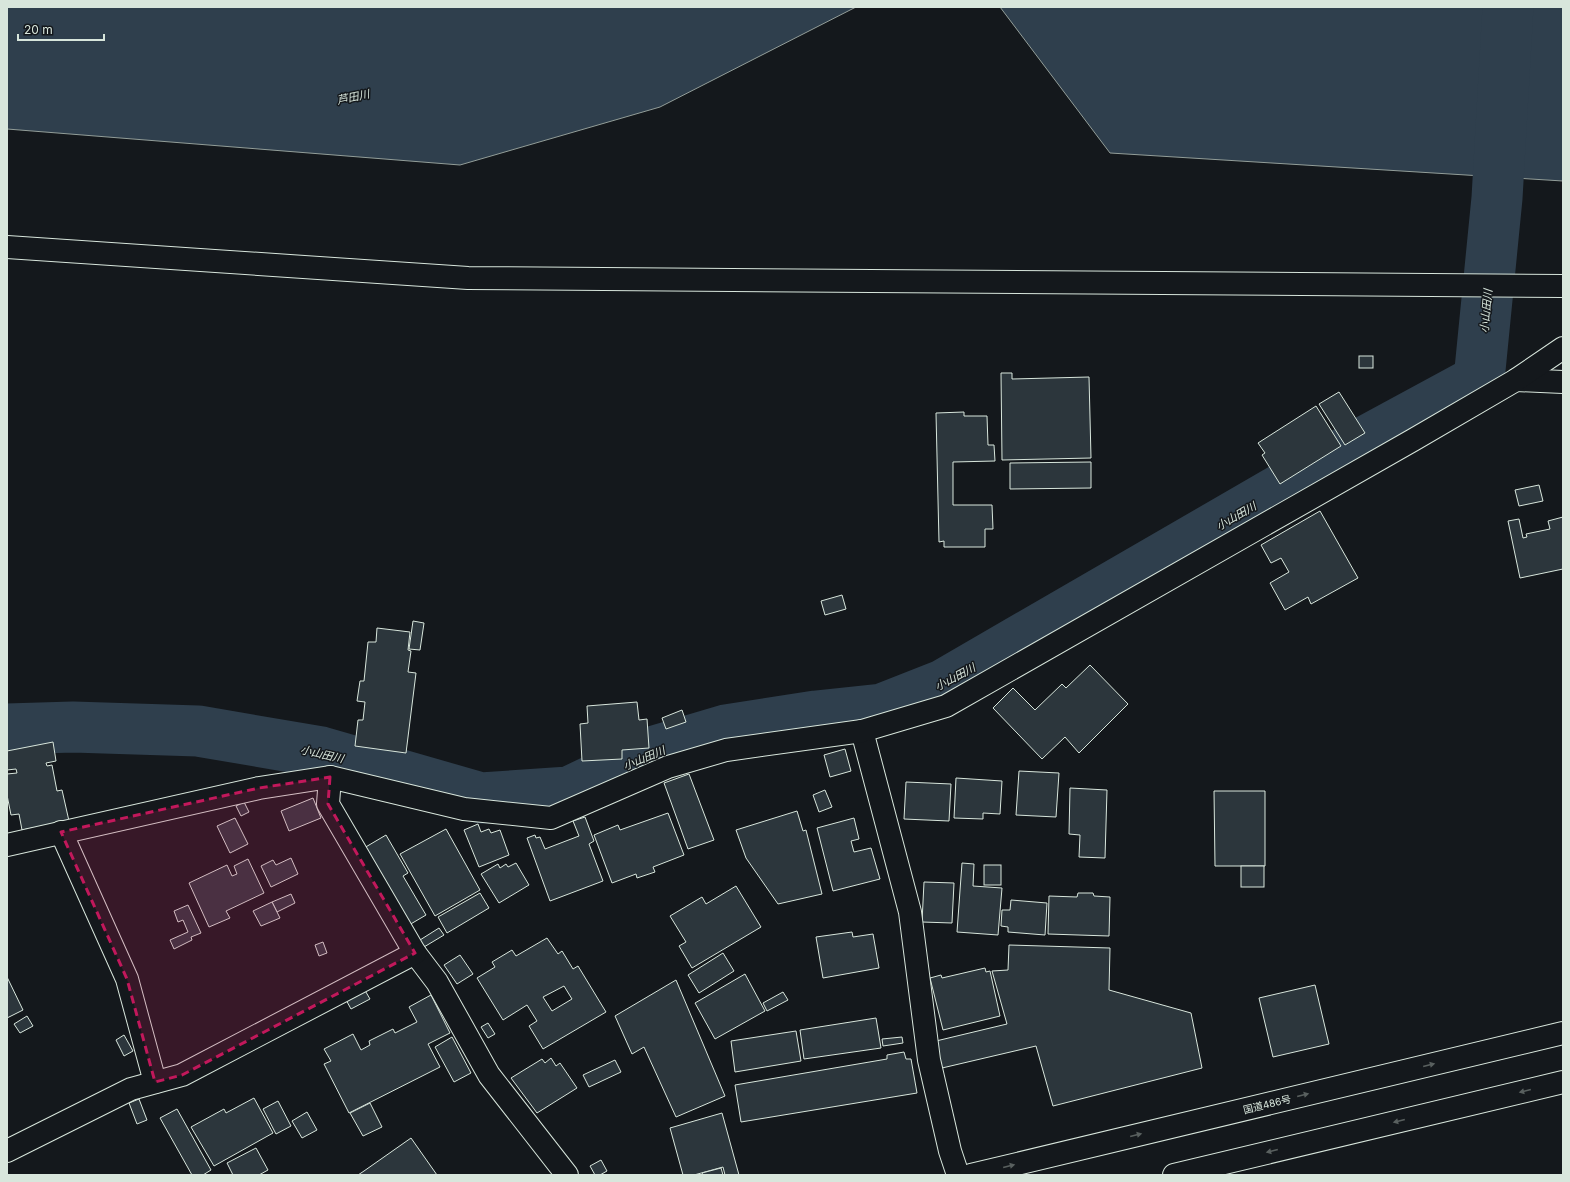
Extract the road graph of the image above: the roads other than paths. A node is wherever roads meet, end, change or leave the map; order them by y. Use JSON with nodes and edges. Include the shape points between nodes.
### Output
{"nodes":[{"id":1,"x":7,"y":247,"type":"edge"},
{"id":2,"x":1563,"y":286,"type":"edge"},
{"id":3,"x":1563,"y":348,"type":"edge"},
{"id":4,"x":1516,"y":380,"type":"junction"},
{"id":5,"x":1563,"y":382,"type":"edge"},
{"id":6,"x":862,"y":731,"type":"junction"},
{"id":7,"x":330,"y":777,"type":"junction"},
{"id":8,"x":61,"y":832,"type":"junction"},
{"id":9,"x":7,"y":845,"type":"edge"},
{"id":10,"x":415,"y":953,"type":"junction"},
{"id":11,"x":1563,"y":1033,"type":"edge"},
{"id":12,"x":155,"y":1082,"type":"junction"},
{"id":13,"x":1563,"y":1082,"type":"edge"},
{"id":14,"x":7,"y":1151,"type":"edge"},
{"id":15,"x":568,"y":1175,"type":"edge"},
{"id":16,"x":958,"y":1175,"type":"edge"},
{"id":17,"x":971,"y":1175,"type":"edge"},
{"id":18,"x":1174,"y":1175,"type":"edge"}],
"edges":[{"from":1,"to":2,"type":"main road","via":[[468,278]]},
{"from":3,"to":4,"type":"main road"},
{"from":4,"to":5,"type":"main road"},
{"from":4,"to":6,"type":"main road","via":[[946,706]]},
{"from":6,"to":7,"type":"main road","via":[[726,750],[668,767],[551,818],[464,809]]},
{"from":6,"to":16,"type":"main road","via":[[910,912],[929,1060],[950,1152]]},
{"from":7,"to":8,"type":"main road","via":[[259,788]]},
{"from":7,"to":10,"type":"main road","via":[[328,804]]},
{"from":8,"to":9,"type":"main road"},
{"from":8,"to":12,"type":"main road","via":[[127,979]]},
{"from":10,"to":12,"type":"main road","via":[[182,1075]]},
{"from":10,"to":15,"type":"main road","via":[[438,982],[489,1075]]},
{"from":17,"to":11,"type":"main road","name":"国道486号","one_way":true},
{"from":12,"to":14,"type":"main road","via":[[131,1089]]},
{"from":13,"to":18,"type":"main road","one_way":true}]}
